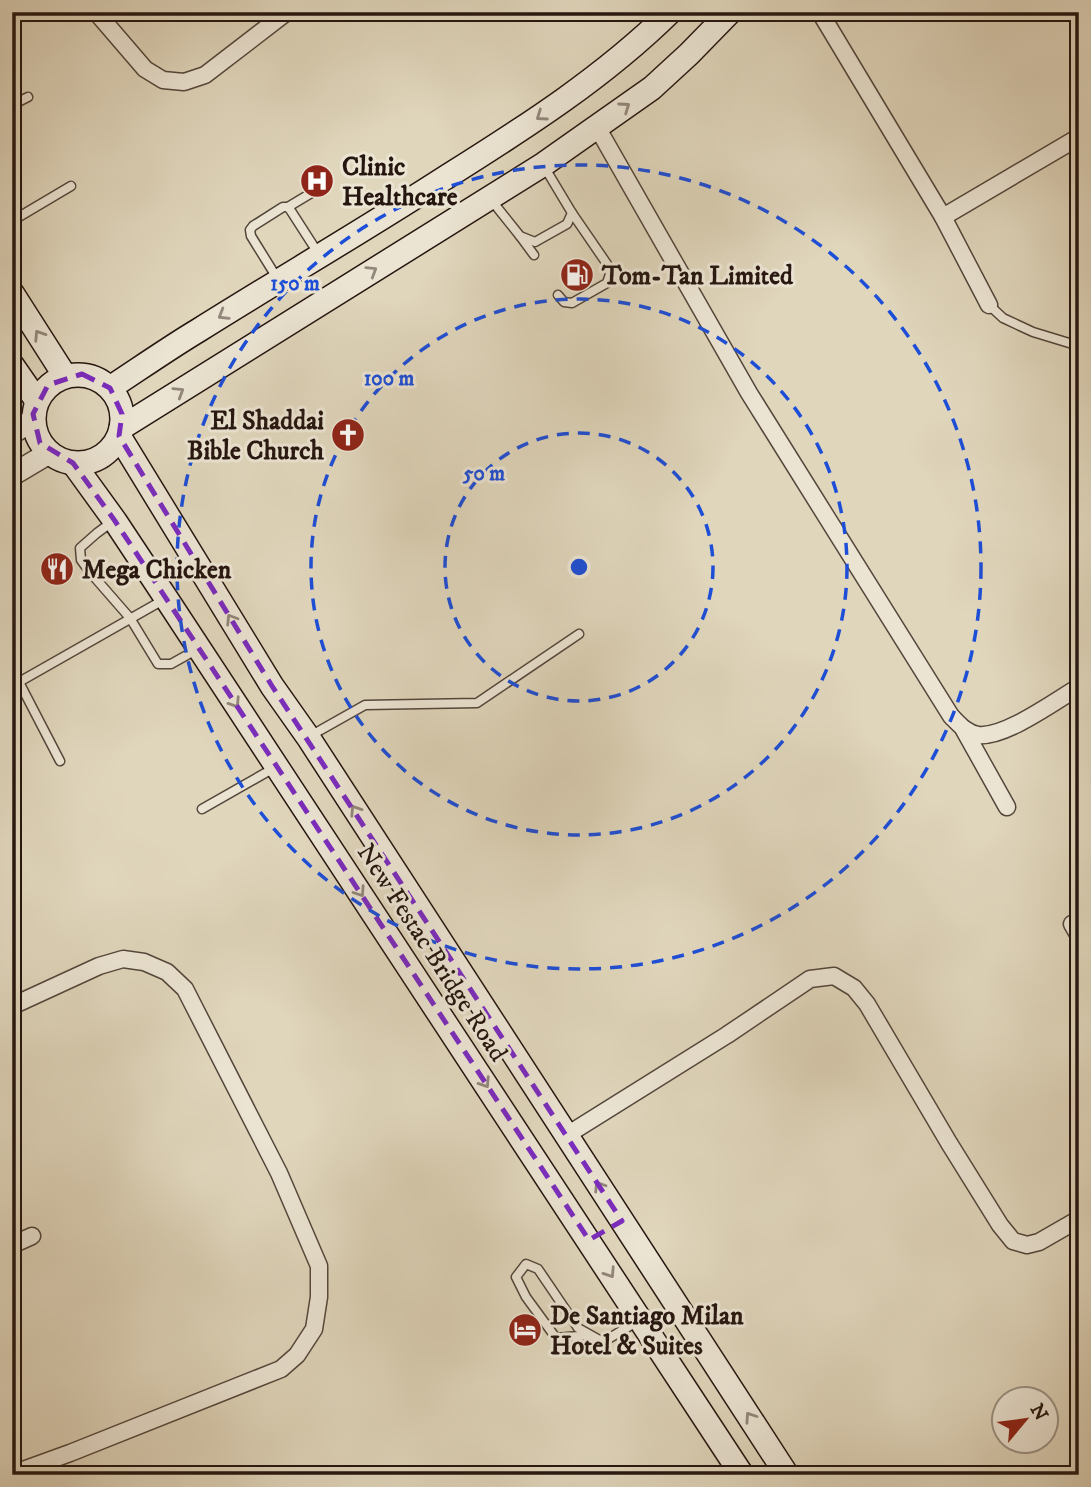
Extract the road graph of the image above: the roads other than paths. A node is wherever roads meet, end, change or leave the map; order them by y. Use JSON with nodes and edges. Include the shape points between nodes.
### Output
{"nodes":[{"id":1,"x":96,"y":12,"type":"edge"},
{"id":2,"x":287,"y":12,"type":"edge"},
{"id":3,"x":670,"y":12,"type":"edge"},
{"id":4,"x":730,"y":12,"type":"edge"},
{"id":5,"x":821,"y":13,"type":"edge"},
{"id":6,"x":28,"y":97,"type":"dead end"},
{"id":7,"x":12,"y":105,"type":"edge"},
{"id":8,"x":597,"y":127,"type":"junction"},
{"id":9,"x":1079,"y":137,"type":"edge"},
{"id":10,"x":544,"y":164,"type":"junction"},
{"id":11,"x":71,"y":186,"type":"dead end"},
{"id":12,"x":318,"y":189,"type":"dead end"},
{"id":13,"x":490,"y":198,"type":"junction"},
{"id":14,"x":288,"y":208,"type":"junction"},
{"id":15,"x":572,"y":214,"type":"junction"},
{"id":16,"x":943,"y":217,"type":"junction"},
{"id":17,"x":12,"y":221,"type":"edge"},
{"id":18,"x":520,"y":236,"type":"junction"},
{"id":19,"x":534,"y":255,"type":"dead end"},
{"id":20,"x":319,"y":256,"type":"junction"},
{"id":21,"x":278,"y":281,"type":"junction"},
{"id":22,"x":12,"y":293,"type":"edge"},
{"id":23,"x":558,"y":295,"type":"dead end"},
{"id":24,"x":989,"y":305,"type":"joint"},
{"id":25,"x":1079,"y":346,"type":"edge"},
{"id":26,"x":12,"y":365,"type":"edge"},
{"id":27,"x":65,"y":376,"type":"junction"},
{"id":28,"x":110,"y":388,"type":"junction"},
{"id":29,"x":35,"y":410,"type":"junction"},
{"id":30,"x":120,"y":432,"type":"junction"},
{"id":31,"x":12,"y":433,"type":"edge"},
{"id":32,"x":49,"y":453,"type":"junction"},
{"id":33,"x":73,"y":463,"type":"junction"},
{"id":34,"x":12,"y":475,"type":"edge"},
{"id":35,"x":115,"y":521,"type":"junction"},
{"id":36,"x":166,"y":598,"type":"junction"},
{"id":37,"x":130,"y":618,"type":"junction"},
{"id":38,"x":579,"y":634,"type":"dead end"},
{"id":39,"x":199,"y":648,"type":"junction"},
{"id":40,"x":16,"y":684,"type":"edge"},
{"id":41,"x":1079,"y":687,"type":"edge"},
{"id":42,"x":964,"y":730,"type":"junction"},
{"id":43,"x":308,"y":737,"type":"junction"},
{"id":44,"x":60,"y":761,"type":"dead end"},
{"id":45,"x":277,"y":766,"type":"junction"},
{"id":46,"x":1007,"y":807,"type":"dead end"},
{"id":47,"x":202,"y":809,"type":"dead end"},
{"id":48,"x":12,"y":1006,"type":"edge"},
{"id":49,"x":568,"y":1135,"type":"junction"},
{"id":50,"x":1079,"y":1219,"type":"edge"},
{"id":51,"x":622,"y":1221,"type":"junction"},
{"id":52,"x":32,"y":1236,"type":"dead end"},
{"id":53,"x":589,"y":1240,"type":"junction"},
{"id":54,"x":12,"y":1245,"type":"edge"},
{"id":55,"x":640,"y":1320,"type":"junction"},
{"id":56,"x":590,"y":1335,"type":"junction"},
{"id":57,"x":12,"y":1474,"type":"edge"},
{"id":58,"x":742,"y":1475,"type":"edge"},
{"id":59,"x":787,"y":1475,"type":"edge"}],
"edges":[{"from":1,"to":2,"type":"street","via":[[145,69],[163,80],[184,82],[205,75]]},
{"from":3,"to":20,"type":"main road","one_way":true,"via":[[540,117]]},
{"from":8,"to":4,"type":"main road","one_way":true,"via":[[652,88]]},
{"from":5,"to":16,"type":"street"},
{"from":6,"to":7,"type":"lane"},
{"from":8,"to":10,"type":"main road"},
{"from":8,"to":42,"type":"street","via":[[749,393]]},
{"from":9,"to":16,"type":"street"},
{"from":10,"to":13,"type":"main road"},
{"from":10,"to":15,"type":"lane"},
{"from":11,"to":17,"type":"lane"},
{"from":12,"to":14,"type":"lane"},
{"from":13,"to":18,"type":"lane"},
{"from":30,"to":13,"type":"main road","one_way":true},
{"from":14,"to":20,"type":"lane"},
{"from":14,"to":21,"type":"lane","via":[[250,230]]},
{"from":15,"to":18,"type":"lane","via":[[567,224],[535,242]]},
{"from":15,"to":23,"type":"lane","via":[[610,274],[607,283],[572,303]]},
{"from":16,"to":24,"type":"street"},
{"from":18,"to":19,"type":"lane"},
{"from":20,"to":21,"type":"main road"},
{"from":21,"to":28,"type":"main road","one_way":true},
{"from":27,"to":22,"type":"main road","one_way":true},
{"from":24,"to":25,"type":"lane","via":[[1003,318],[1033,332]]},
{"from":26,"to":29,"type":"main road"},
{"from":27,"to":28,"type":"main road","via":[[82,374]]},
{"from":27,"to":29,"type":"main road","via":[[48,385]]},
{"from":28,"to":30,"type":"main road","via":[[122,414]]},
{"from":29,"to":31,"type":"street"},
{"from":29,"to":32,"type":"main road","via":[[35,432]]},
{"from":30,"to":33,"type":"main road","via":[[108,452],[92,461]]},
{"from":43,"to":30,"type":"main road","one_way":true,"via":[[272,686]]},
{"from":32,"to":33,"type":"main road"},
{"from":32,"to":34,"type":"street"},
{"from":33,"to":35,"type":"main road","name":"New Festac Bridge Road"},
{"from":35,"to":36,"type":"main road","name":"New Festac Bridge Road"},
{"from":35,"to":37,"type":"lane","via":[[80,548],[81,560]]},
{"from":36,"to":37,"type":"lane"},
{"from":36,"to":39,"type":"main road","name":"New Festac Bridge Road"},
{"from":37,"to":39,"type":"lane","via":[[158,664],[171,664]]},
{"from":37,"to":40,"type":"lane"},
{"from":38,"to":43,"type":"lane","via":[[477,703],[365,705]]},
{"from":39,"to":45,"type":"main road","name":"New Festac Bridge Road","one_way":true},
{"from":40,"to":44,"type":"lane"},
{"from":41,"to":42,"type":"street","via":[[996,733],[978,735]]},
{"from":42,"to":46,"type":"street"},
{"from":49,"to":43,"type":"main road","one_way":true},
{"from":45,"to":47,"type":"lane"},
{"from":45,"to":53,"type":"main road","name":"New Festac Bridge Road","one_way":true},
{"from":48,"to":57,"type":"street","via":[[123,958],[166,972],[185,989],[279,1173],[319,1266],[319,1297],[314,1329],[281,1369]]},
{"from":49,"to":50,"type":"street","via":[[810,979],[834,976],[854,988],[867,1004],[1013,1241],[1039,1242]]},
{"from":51,"to":49,"type":"main road","one_way":true},
{"from":51,"to":53,"type":"main road"},
{"from":59,"to":51,"type":"main road","one_way":true},
{"from":52,"to":54,"type":"street"},
{"from":53,"to":55,"type":"main road","name":"New Festac Bridge Road","one_way":true},
{"from":55,"to":56,"type":"lane","via":[[603,1342]]},
{"from":55,"to":58,"type":"main road","name":"New Festac Bridge Road"},
{"from":56,"to":56,"type":"lane","via":[[578,1328],[538,1269],[526,1264],[516,1278],[555,1338]]}]}
